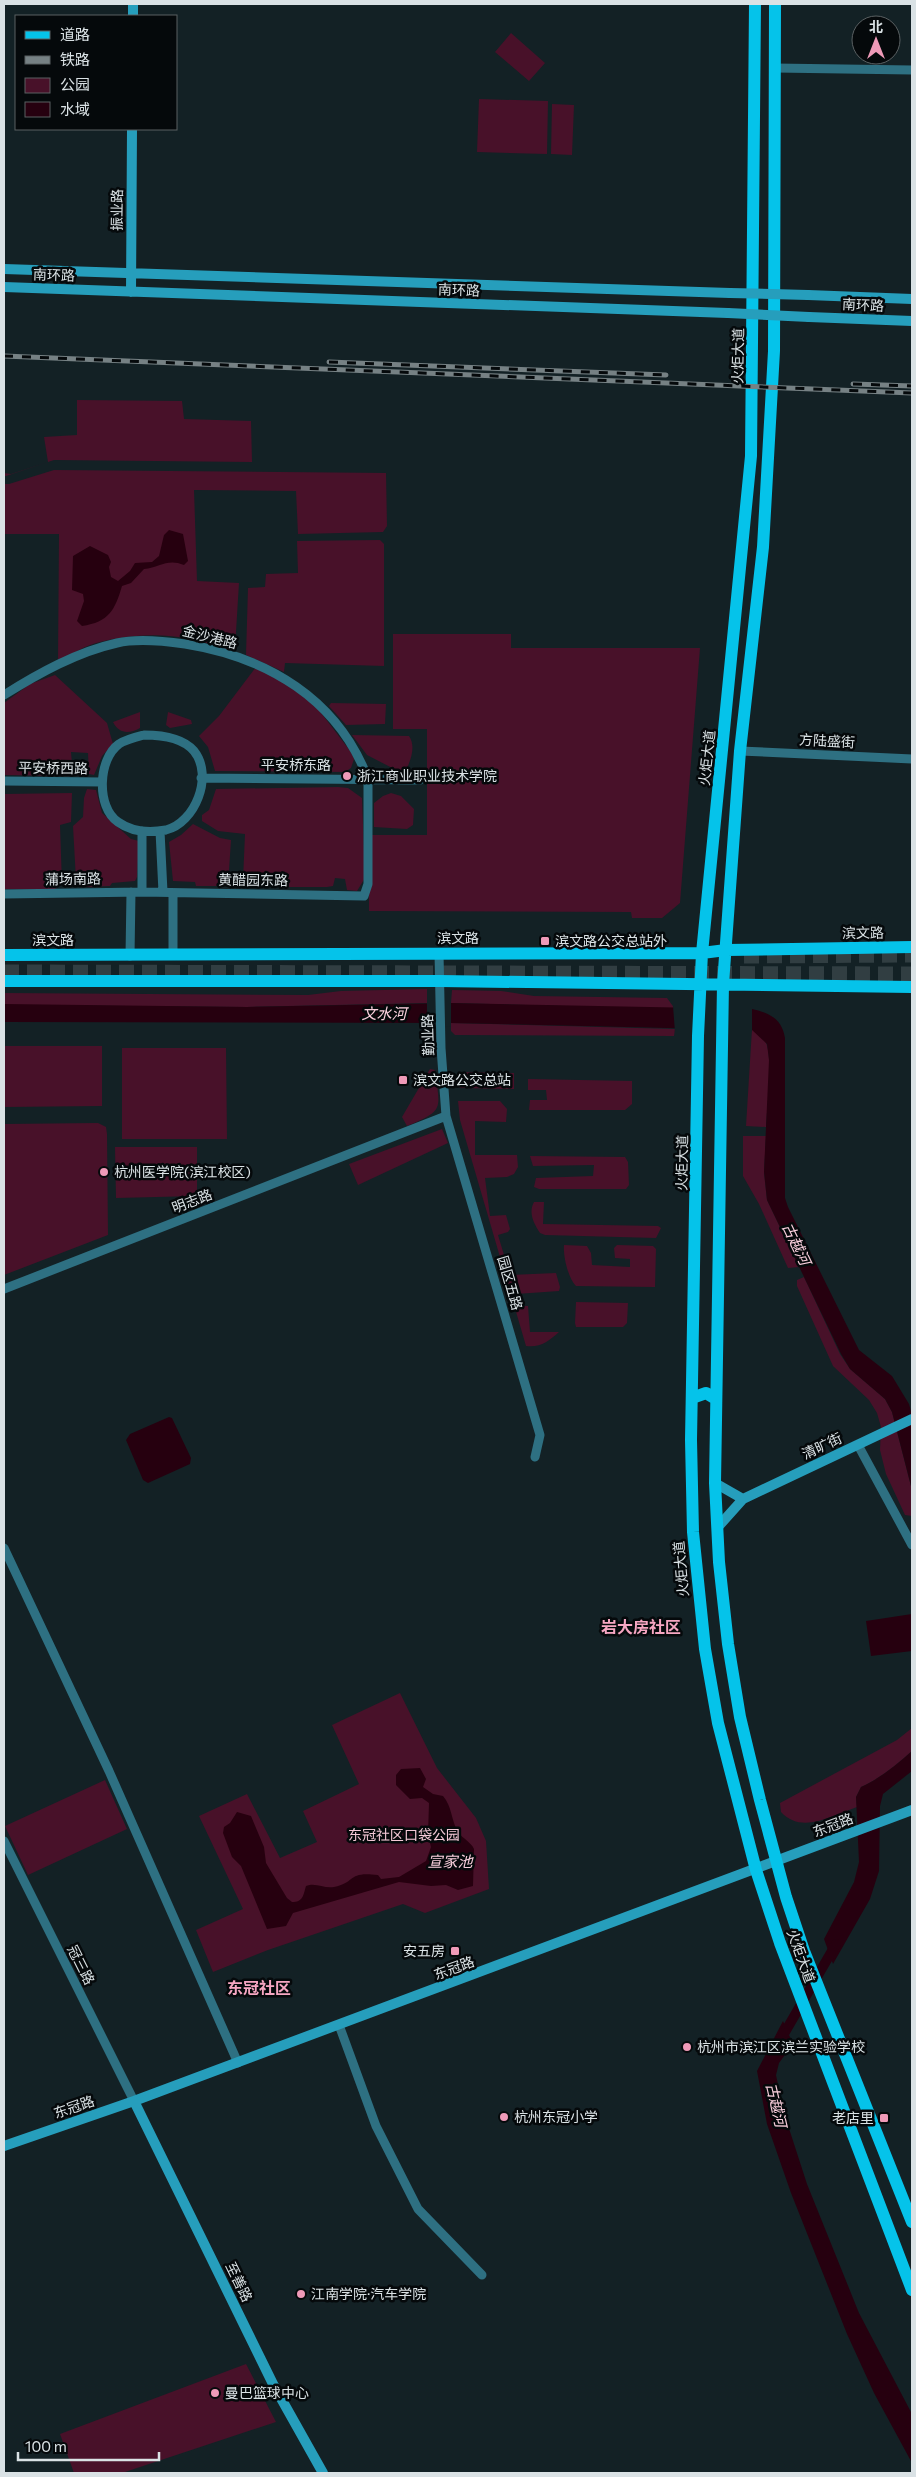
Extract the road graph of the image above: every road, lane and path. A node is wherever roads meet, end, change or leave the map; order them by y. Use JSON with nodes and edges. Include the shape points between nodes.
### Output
{"nodes":[{"id":1,"x":755,"y":4,"type":"edge"},
{"id":2,"x":775,"y":4,"type":"edge"},
{"id":3,"x":775,"y":68,"type":"junction"},
{"id":4,"x":912,"y":70,"type":"edge"},
{"id":5,"x":132,"y":130,"type":"edge"},
{"id":6,"x":4,"y":269,"type":"edge"},
{"id":7,"x":130,"y":273,"type":"junction"},
{"id":8,"x":4,"y":287,"type":"edge"},
{"id":9,"x":131,"y":292,"type":"junction"},
{"id":10,"x":912,"y":299,"type":"edge"},
{"id":11,"x":912,"y":321,"type":"edge"},
{"id":12,"x":4,"y":695,"type":"edge"},
{"id":13,"x":740,"y":751,"type":"junction"},
{"id":14,"x":912,"y":759,"type":"edge"},
{"id":15,"x":201,"y":778,"type":"junction"},
{"id":16,"x":368,"y":779,"type":"junction"},
{"id":17,"x":4,"y":780,"type":"edge"},
{"id":18,"x":420,"y":780,"type":"dead end"},
{"id":19,"x":102,"y":782,"type":"junction"},
{"id":20,"x":142,"y":831,"type":"junction"},
{"id":21,"x":160,"y":831,"type":"junction"},
{"id":22,"x":131,"y":892,"type":"junction"},
{"id":23,"x":142,"y":892,"type":"junction"},
{"id":24,"x":162,"y":892,"type":"junction"},
{"id":25,"x":173,"y":893,"type":"junction"},
{"id":26,"x":4,"y":894,"type":"edge"},
{"id":27,"x":912,"y":947,"type":"edge"},
{"id":28,"x":726,"y":950,"type":"junction"},
{"id":29,"x":439,"y":953,"type":"junction"},
{"id":30,"x":702,"y":953,"type":"junction"},
{"id":31,"x":4,"y":955,"type":"edge"},
{"id":32,"x":130,"y":956,"type":"junction"},
{"id":33,"x":173,"y":956,"type":"junction"},
{"id":34,"x":4,"y":982,"type":"edge"},
{"id":35,"x":701,"y":983,"type":"junction"},
{"id":36,"x":723,"y":984,"type":"junction"},
{"id":37,"x":912,"y":987,"type":"edge"},
{"id":38,"x":440,"y":988,"type":"junction"},
{"id":39,"x":446,"y":1116,"type":"junction"},
{"id":40,"x":4,"y":1289,"type":"edge"},
{"id":41,"x":692,"y":1398,"type":"junction"},
{"id":42,"x":716,"y":1399,"type":"junction"},
{"id":43,"x":912,"y":1419,"type":"edge"},
{"id":44,"x":858,"y":1445,"type":"junction"},
{"id":45,"x":534,"y":1457,"type":"dead end"},
{"id":46,"x":715,"y":1484,"type":"junction"},
{"id":47,"x":743,"y":1499,"type":"junction"},
{"id":48,"x":717,"y":1528,"type":"junction"},
{"id":49,"x":912,"y":1544,"type":"edge"},
{"id":50,"x":4,"y":1548,"type":"edge"},
{"id":51,"x":912,"y":1810,"type":"edge"},
{"id":52,"x":4,"y":1841,"type":"edge"},
{"id":53,"x":777,"y":1861,"type":"junction"},
{"id":54,"x":756,"y":1870,"type":"junction"},
{"id":55,"x":339,"y":2025,"type":"junction"},
{"id":56,"x":238,"y":2063,"type":"junction"},
{"id":57,"x":134,"y":2101,"type":"junction"},
{"id":58,"x":4,"y":2146,"type":"edge"},
{"id":59,"x":912,"y":2222,"type":"edge"},
{"id":60,"x":482,"y":2275,"type":"dead end"},
{"id":61,"x":912,"y":2290,"type":"edge"},
{"id":62,"x":322,"y":2473,"type":"edge"}],
"edges":[{"from":1,"to":30,"type":"main road","name":"火炬大道","via":[[751,456]]},
{"from":2,"to":3,"type":"main road","name":"火炬大道"},
{"from":3,"to":4,"type":"street"},
{"from":3,"to":13,"type":"main road","name":"火炬大道","via":[[774,352],[770,447],[763,548]]},
{"from":5,"to":7,"type":"main road","name":"振业路"},
{"from":6,"to":7,"type":"main road","name":"南环路"},
{"from":7,"to":9,"type":"main road","name":"振业路"},
{"from":7,"to":10,"type":"main road","name":"南环路","bridge":true},
{"from":8,"to":9,"type":"main road","name":"南环路"},
{"from":9,"to":11,"type":"main road","name":"南环路","bridge":true},
{"from":12,"to":16,"type":"street","name":"金沙港路","via":[[40,672],[119,642],[167,641],[203,647],[261,665],[318,704],[342,731]]},
{"from":13,"to":14,"type":"street","name":"方陆盛街"},
{"from":13,"to":28,"type":"main road","name":"火炬大道"},
{"from":15,"to":16,"type":"street","name":"平安桥东路"},
{"from":15,"to":19,"type":"street","via":[[194,751],[166,736],[144,735],[118,745],[104,767]]},
{"from":15,"to":21,"type":"street","via":[[194,808],[187,818],[176,827]]},
{"from":16,"to":18,"type":"street","name":"平安桥东路"},
{"from":16,"to":25,"type":"street","name":"黄醋园东路","via":[[368,884],[364,896]]},
{"from":17,"to":19,"type":"street","name":"平安桥西路"},
{"from":19,"to":20,"type":"street","via":[[105,800],[117,822]]},
{"from":20,"to":21,"type":"street"},
{"from":20,"to":23,"type":"street"},
{"from":21,"to":24,"type":"street"},
{"from":22,"to":23,"type":"street","name":"蒲场南路"},
{"from":22,"to":26,"type":"street","name":"蒲场南路"},
{"from":22,"to":32,"type":"street"},
{"from":23,"to":24,"type":"street","name":"黄醋园东路"},
{"from":24,"to":25,"type":"street","name":"黄醋园东路"},
{"from":25,"to":33,"type":"street"},
{"from":27,"to":28,"type":"main road","name":"滨文路"},
{"from":28,"to":30,"type":"main road","name":"滨文路"},
{"from":28,"to":36,"type":"main road","name":"火炬大道"},
{"from":29,"to":30,"type":"main road","name":"滨文路"},
{"from":29,"to":33,"type":"main road","name":"滨文路"},
{"from":29,"to":38,"type":"street","name":"勤业路"},
{"from":30,"to":35,"type":"main road","name":"火炬大道"},
{"from":31,"to":32,"type":"main road","name":"滨文路"},
{"from":32,"to":33,"type":"main road","name":"滨文路"},
{"from":34,"to":38,"type":"main road"},
{"from":35,"to":36,"type":"main road"},
{"from":35,"to":38,"type":"main road"},
{"from":35,"to":41,"type":"main road","name":"火炬大道"},
{"from":36,"to":37,"type":"main road"},
{"from":36,"to":42,"type":"main road","name":"火炬大道"},
{"from":38,"to":39,"type":"street","name":"勤业路"},
{"from":39,"to":40,"type":"street","name":"明志路"},
{"from":39,"to":45,"type":"street","name":"园区五路","via":[[540,1435]]},
{"from":41,"to":42,"type":"main road","via":[[706,1393]]},
{"from":41,"to":54,"type":"main road","name":"火炬大道","via":[[693,1532],[705,1649],[718,1723]]},
{"from":42,"to":46,"type":"main road","name":"火炬大道"},
{"from":43,"to":44,"type":"main road","name":"清旷街"},
{"from":44,"to":47,"type":"main road","name":"清旷街"},
{"from":44,"to":49,"type":"street"},
{"from":46,"to":47,"type":"main road"},
{"from":46,"to":48,"type":"main road","name":"火炬大道"},
{"from":47,"to":48,"type":"main road","name":"清旷街"},
{"from":48,"to":53,"type":"main road","name":"火炬大道","via":[[728,1644],[740,1717]]},
{"from":50,"to":56,"type":"street","via":[[109,1771]]},
{"from":51,"to":53,"type":"main road","name":"东冠路"},
{"from":52,"to":57,"type":"street","name":"冠三路"},
{"from":53,"to":54,"type":"main road","name":"东冠路"},
{"from":53,"to":59,"type":"main road","name":"火炬大道","via":[[804,1950]]},
{"from":54,"to":55,"type":"main road","name":"东冠路"},
{"from":54,"to":61,"type":"main road","name":"火炬大道","via":[[796,1986]]},
{"from":55,"to":56,"type":"main road","name":"东冠路"},
{"from":55,"to":60,"type":"street","via":[[376,2126],[418,2209]]},
{"from":56,"to":57,"type":"main road","name":"东冠路"},
{"from":57,"to":58,"type":"main road","name":"东冠路"},
{"from":57,"to":62,"type":"main road","name":"至善路","via":[[273,2384]]}]}
